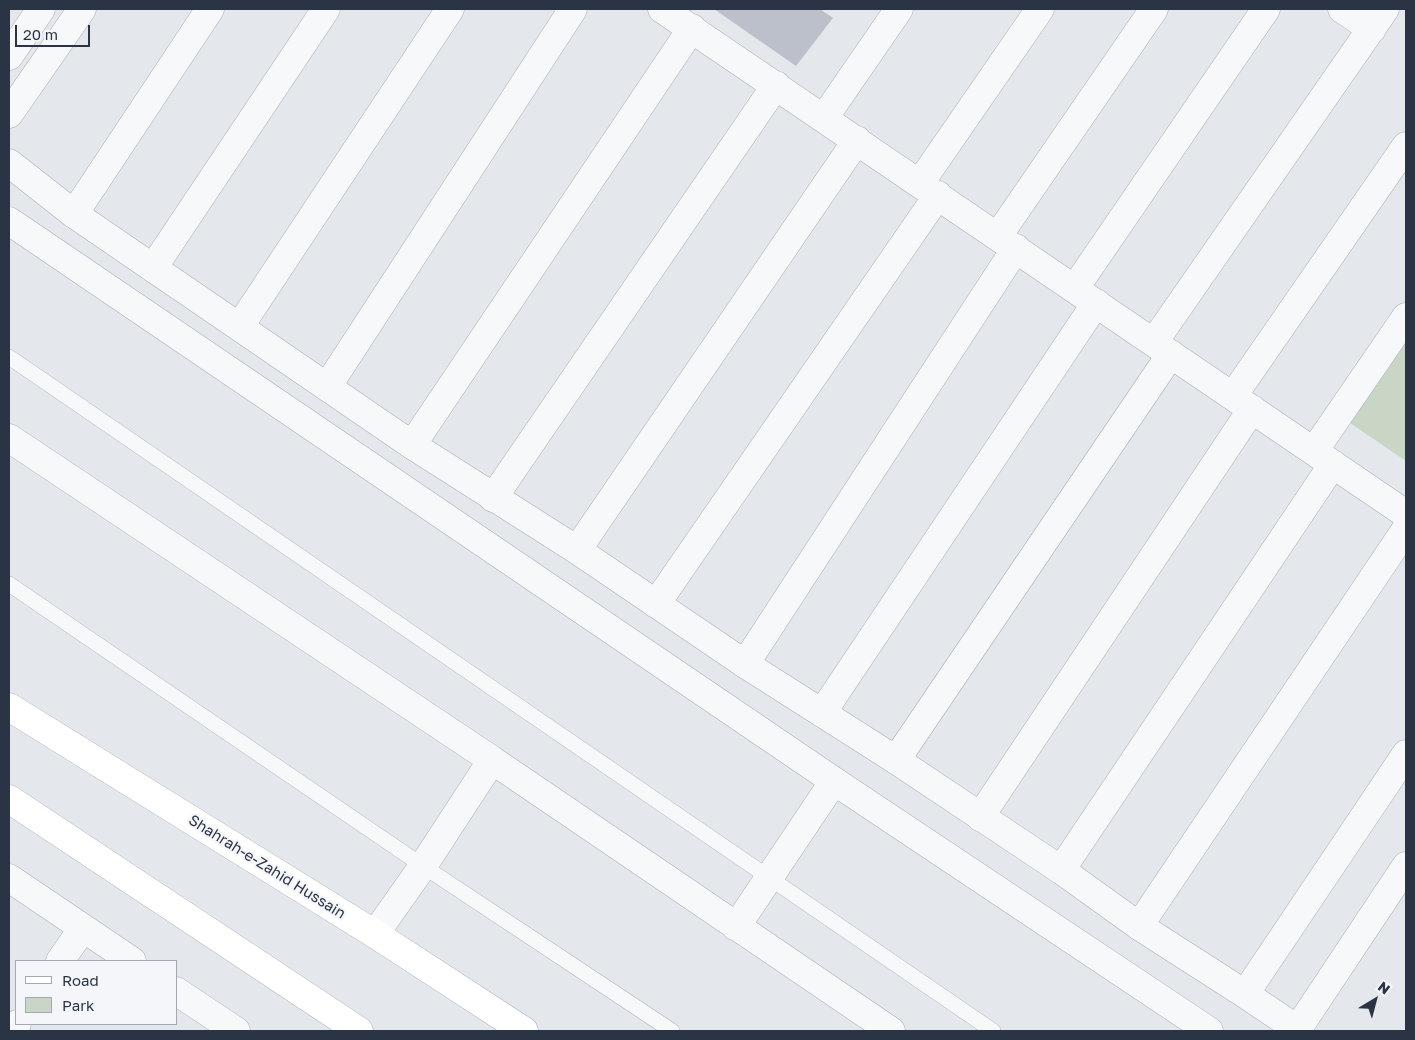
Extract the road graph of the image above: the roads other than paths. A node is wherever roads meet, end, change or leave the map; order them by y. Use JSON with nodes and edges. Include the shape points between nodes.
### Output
{"nodes":[{"id":1,"x":41,"y":9,"type":"edge"},
{"id":2,"x":82,"y":9,"type":"edge"},
{"id":3,"x":210,"y":9,"type":"edge"},
{"id":4,"x":326,"y":9,"type":"edge"},
{"id":5,"x":450,"y":9,"type":"edge"},
{"id":6,"x":573,"y":9,"type":"edge"},
{"id":7,"x":662,"y":9,"type":"edge"},
{"id":8,"x":1040,"y":9,"type":"edge"},
{"id":9,"x":1154,"y":9,"type":"edge"},
{"id":10,"x":1266,"y":9,"type":"edge"},
{"id":11,"x":1342,"y":9,"type":"edge"},
{"id":12,"x":891,"y":12,"type":"edge"},
{"id":13,"x":1378,"y":19,"type":"edge"},
{"id":14,"x":692,"y":28,"type":"junction"},
{"id":15,"x":9,"y":56,"type":"edge"},
{"id":16,"x":776,"y":85,"type":"junction"},
{"id":17,"x":9,"y":114,"type":"edge"},
{"id":18,"x":824,"y":118,"type":"junction"},
{"id":19,"x":857,"y":140,"type":"junction"},
{"id":20,"x":1406,"y":146,"type":"edge"},
{"id":21,"x":9,"y":163,"type":"edge"},
{"id":22,"x":929,"y":189,"type":"junction"},
{"id":23,"x":74,"y":214,"type":"junction"},
{"id":24,"x":9,"y":221,"type":"edge"},
{"id":25,"x":1007,"y":242,"type":"junction"},
{"id":26,"x":153,"y":268,"type":"junction"},
{"id":27,"x":1085,"y":296,"type":"junction"},
{"id":28,"x":1406,"y":316,"type":"edge"},
{"id":29,"x":240,"y":326,"type":"junction"},
{"id":30,"x":1162,"y":348,"type":"junction"},
{"id":31,"x":9,"y":357,"type":"edge"},
{"id":32,"x":327,"y":387,"type":"junction"},
{"id":33,"x":1243,"y":402,"type":"junction"},
{"id":34,"x":9,"y":438,"type":"edge"},
{"id":35,"x":412,"y":445,"type":"junction"},
{"id":36,"x":1323,"y":458,"type":"junction"},
{"id":37,"x":493,"y":498,"type":"junction"},
{"id":38,"x":1406,"y":514,"type":"edge"},
{"id":39,"x":1406,"y":529,"type":"edge"},
{"id":40,"x":577,"y":550,"type":"junction"},
{"id":41,"x":9,"y":584,"type":"edge"},
{"id":42,"x":656,"y":604,"type":"junction"},
{"id":43,"x":745,"y":664,"type":"junction"},
{"id":44,"x":9,"y":707,"type":"edge"},
{"id":45,"x":822,"y":714,"type":"junction"},
{"id":46,"x":1406,"y":754,"type":"edge"},
{"id":47,"x":492,"y":760,"type":"junction"},
{"id":48,"x":896,"y":760,"type":"junction"},
{"id":49,"x":834,"y":781,"type":"junction"},
{"id":50,"x":9,"y":799,"type":"edge"},
{"id":51,"x":980,"y":817,"type":"junction"},
{"id":52,"x":423,"y":866,"type":"junction"},
{"id":53,"x":1406,"y":866,"type":"edge"},
{"id":54,"x":1061,"y":870,"type":"junction"},
{"id":55,"x":769,"y":877,"type":"junction"},
{"id":56,"x":9,"y":878,"type":"edge"},
{"id":57,"x":736,"y":926,"type":"junction"},
{"id":58,"x":1139,"y":926,"type":"junction"},
{"id":59,"x":83,"y":928,"type":"junction"},
{"id":60,"x":375,"y":934,"type":"junction"},
{"id":61,"x":61,"y":960,"type":"edge"},
{"id":62,"x":131,"y":960,"type":"edge"},
{"id":63,"x":178,"y":992,"type":"edge"},
{"id":64,"x":1245,"y":994,"type":"junction"},
{"id":65,"x":1299,"y":1030,"type":"edge"},
{"id":66,"x":236,"y":1031,"type":"edge"},
{"id":67,"x":359,"y":1031,"type":"edge"},
{"id":68,"x":524,"y":1031,"type":"edge"},
{"id":69,"x":672,"y":1031,"type":"edge"},
{"id":70,"x":891,"y":1031,"type":"edge"},
{"id":71,"x":993,"y":1031,"type":"edge"},
{"id":72,"x":1209,"y":1031,"type":"edge"}],
"edges":[{"from":1,"to":15,"type":"street"},
{"from":2,"to":17,"type":"street"},
{"from":3,"to":23,"type":"street"},
{"from":4,"to":26,"type":"street"},
{"from":5,"to":29,"type":"street"},
{"from":6,"to":32,"type":"street"},
{"from":7,"to":14,"type":"street"},
{"from":8,"to":22,"type":"street"},
{"from":9,"to":25,"type":"street"},
{"from":10,"to":27,"type":"street"},
{"from":11,"to":13,"type":"street"},
{"from":12,"to":18,"type":"street"},
{"from":13,"to":30,"type":"street"},
{"from":14,"to":16,"type":"street"},
{"from":14,"to":35,"type":"street"},
{"from":16,"to":18,"type":"street"},
{"from":16,"to":37,"type":"street"},
{"from":18,"to":19,"type":"street"},
{"from":19,"to":22,"type":"street"},
{"from":19,"to":40,"type":"street"},
{"from":20,"to":33,"type":"street"},
{"from":21,"to":23,"type":"street"},
{"from":22,"to":25,"type":"street"},
{"from":22,"to":42,"type":"street"},
{"from":23,"to":26,"type":"street"},
{"from":24,"to":49,"type":"street"},
{"from":25,"to":27,"type":"street"},
{"from":25,"to":43,"type":"street"},
{"from":26,"to":29,"type":"street"},
{"from":27,"to":30,"type":"street"},
{"from":27,"to":45,"type":"street"},
{"from":28,"to":36,"type":"street"},
{"from":29,"to":32,"type":"street"},
{"from":30,"to":33,"type":"street"},
{"from":30,"to":48,"type":"street"},
{"from":31,"to":55,"type":"lane"},
{"from":32,"to":35,"type":"street"},
{"from":33,"to":36,"type":"street"},
{"from":33,"to":51,"type":"street"},
{"from":34,"to":47,"type":"street"},
{"from":35,"to":37,"type":"street"},
{"from":36,"to":38,"type":"street"},
{"from":36,"to":54,"type":"street"},
{"from":37,"to":40,"type":"street"},
{"from":39,"to":58,"type":"street"},
{"from":40,"to":42,"type":"street"},
{"from":41,"to":52,"type":"lane"},
{"from":42,"to":43,"type":"street"},
{"from":43,"to":45,"type":"street"},
{"from":44,"to":60,"type":"main road","name":"Shahrah-e-Zahid Hussain"},
{"from":45,"to":48,"type":"street"},
{"from":46,"to":64,"type":"street"},
{"from":47,"to":52,"type":"street"},
{"from":47,"to":57,"type":"street"},
{"from":48,"to":51,"type":"street"},
{"from":49,"to":55,"type":"street"},
{"from":49,"to":72,"type":"street"},
{"from":50,"to":67,"type":"main road"},
{"from":51,"to":54,"type":"street"},
{"from":52,"to":60,"type":"street"},
{"from":52,"to":69,"type":"lane"},
{"from":53,"to":65,"type":"street"},
{"from":54,"to":58,"type":"street"},
{"from":55,"to":57,"type":"street"},
{"from":55,"to":71,"type":"lane"},
{"from":56,"to":59,"type":"street"},
{"from":57,"to":70,"type":"street"},
{"from":58,"to":64,"type":"street"},
{"from":59,"to":61,"type":"street"},
{"from":59,"to":62,"type":"street"},
{"from":60,"to":68,"type":"main road","name":"Shahrah-e-Zahid Hussain"},
{"from":63,"to":66,"type":"street"},
{"from":64,"to":65,"type":"street"}]}
